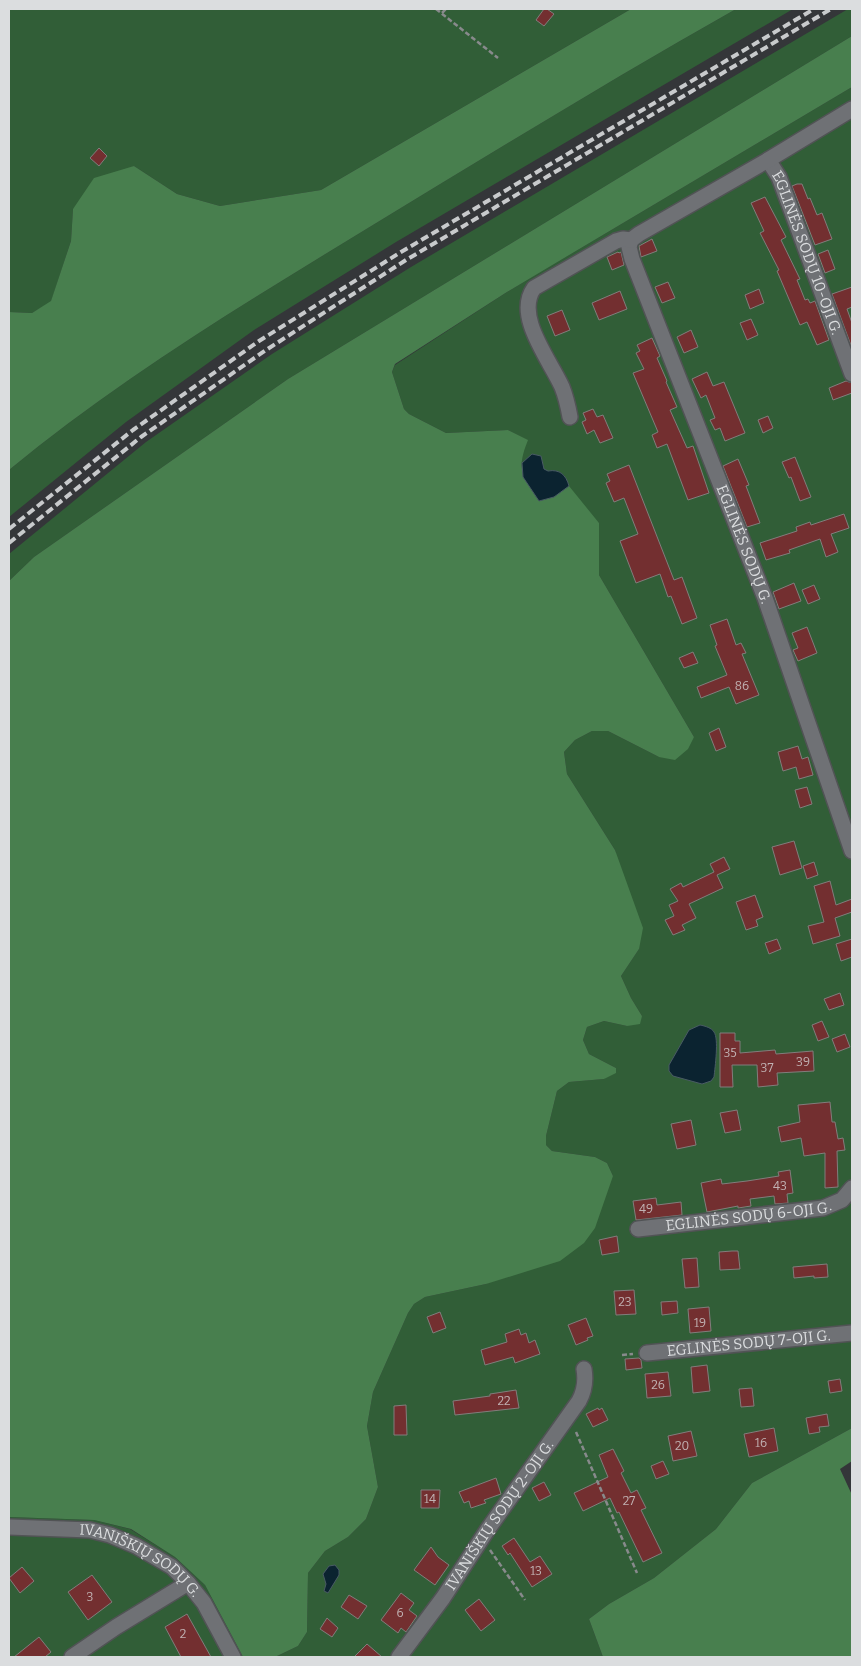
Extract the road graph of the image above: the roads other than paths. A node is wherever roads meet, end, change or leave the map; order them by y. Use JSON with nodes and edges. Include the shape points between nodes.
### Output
{"nodes":[{"id":1,"x":852,"y":108,"type":"edge"},
{"id":2,"x":768,"y":160,"type":"junction"},
{"id":3,"x":631,"y":240,"type":"junction"},
{"id":4,"x":852,"y":374,"type":"edge"},
{"id":5,"x":570,"y":417,"type":"dead end"},
{"id":6,"x":852,"y":852,"type":"edge"},
{"id":7,"x":852,"y":1188,"type":"edge"},
{"id":8,"x":638,"y":1229,"type":"dead end"},
{"id":9,"x":852,"y":1333,"type":"edge"},
{"id":10,"x":647,"y":1353,"type":"dead end"},
{"id":11,"x":584,"y":1369,"type":"dead end"},
{"id":12,"x":9,"y":1527,"type":"edge"},
{"id":13,"x":188,"y":1583,"type":"junction"},
{"id":14,"x":72,"y":1657,"type":"edge"},
{"id":15,"x":233,"y":1657,"type":"edge"},
{"id":16,"x":399,"y":1657,"type":"edge"}],
"edges":[{"from":1,"to":2,"type":"street"},
{"from":2,"to":3,"type":"street"},
{"from":2,"to":4,"type":"street","name":"EGLINĖS SODŲ 10-OJI G.","via":[[779,178]]},
{"from":3,"to":5,"type":"street","via":[[616,241],[534,288],[529,294],[527,310],[532,328],[562,386]]},
{"from":3,"to":6,"type":"street","name":"EGLINĖS SODŲ G.","via":[[632,259],[765,598]]},
{"from":7,"to":8,"type":"street","name":"EGLINĖS SODŲ 6-OJI G.","via":[[842,1200],[823,1208]]},
{"from":9,"to":10,"type":"street","name":"EGLINĖS SODŲ 7-OJI G."},
{"from":11,"to":16,"type":"street","name":"IVANIŠKIŲ SODŲ 2-OJI G.","via":[[585,1389],[565,1422]]},
{"from":12,"to":13,"type":"street","name":"IVANIŠKIŲ SODŲ G.","via":[[90,1530],[110,1535],[172,1567]]},
{"from":13,"to":14,"type":"street"},
{"from":13,"to":15,"type":"street","name":"IVANIŠKIŲ SODŲ G.","via":[[204,1603]]}]}
